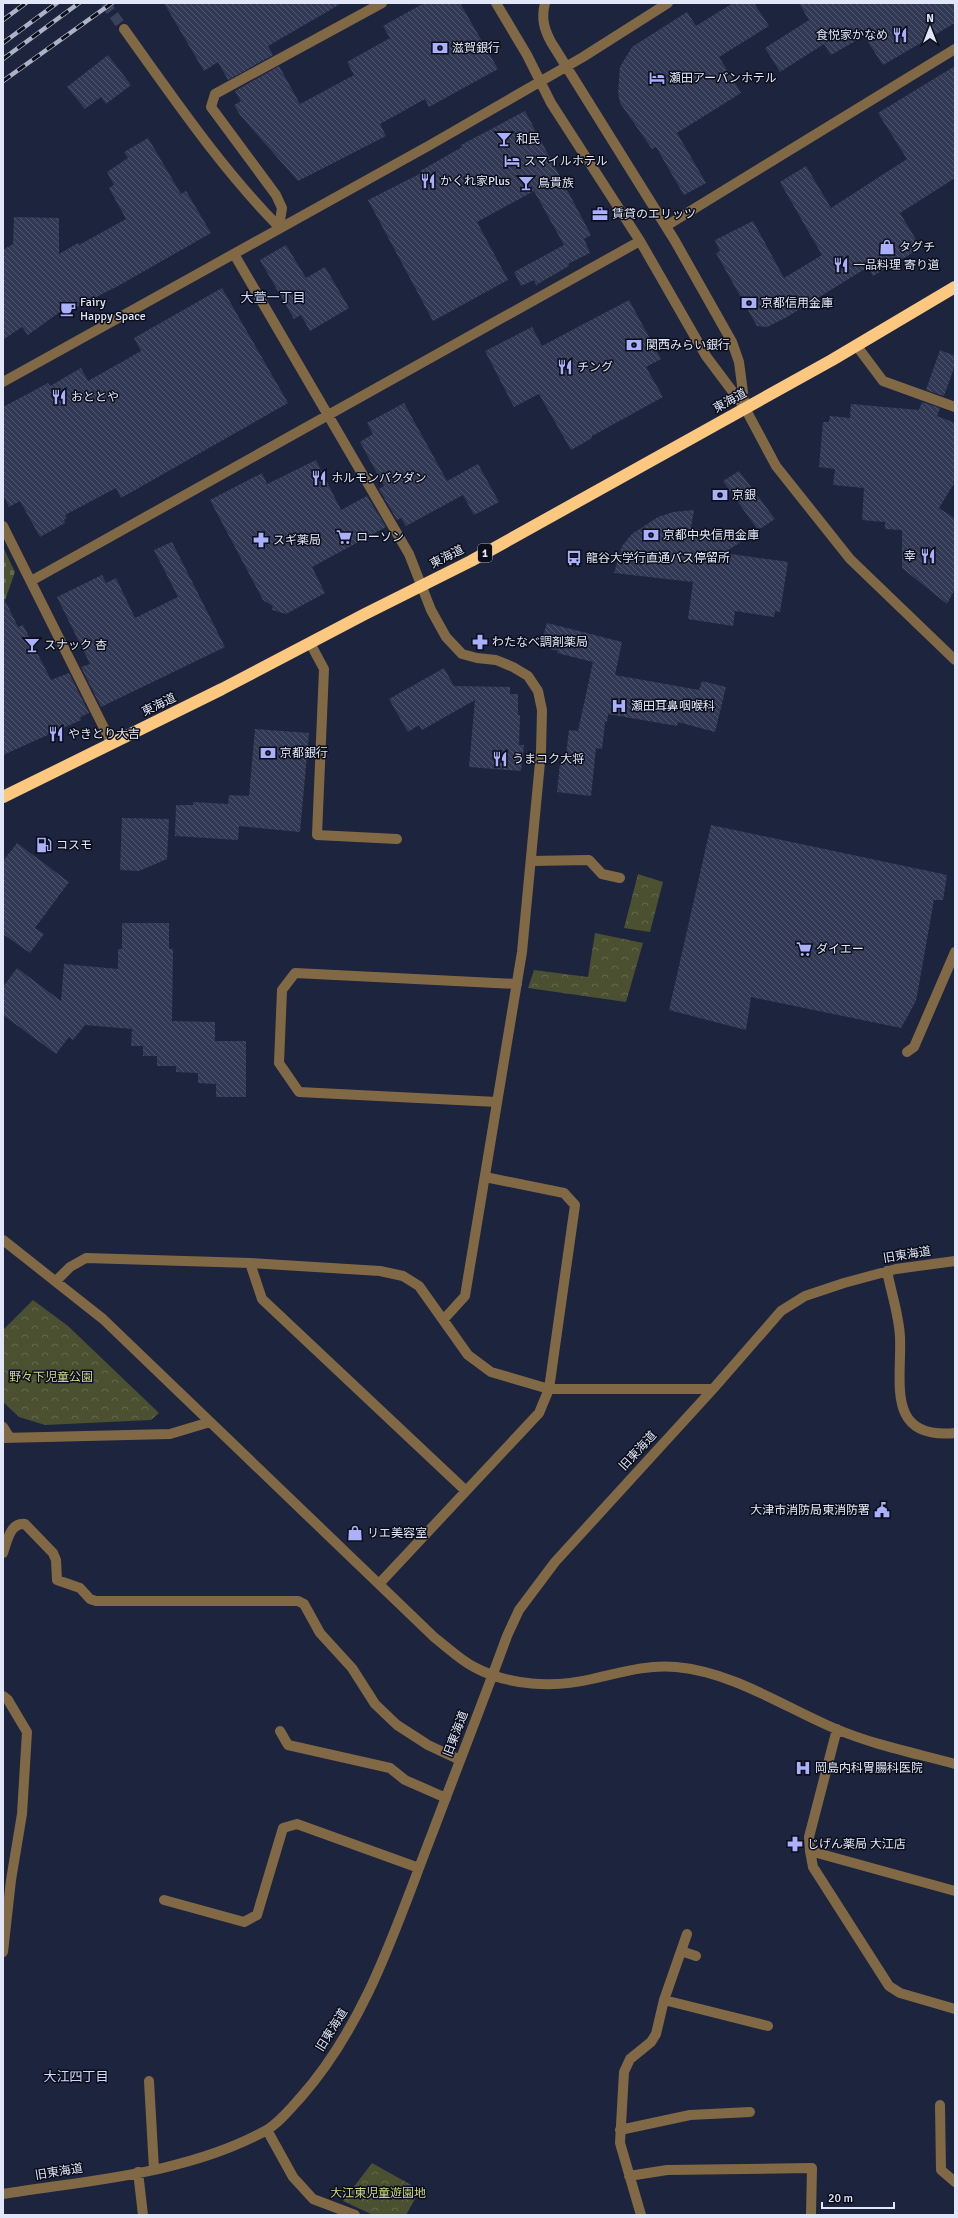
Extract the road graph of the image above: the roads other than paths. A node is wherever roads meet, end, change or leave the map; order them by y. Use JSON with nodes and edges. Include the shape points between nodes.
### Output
{"nodes":[{"id":1,"x":382,"y":3,"type":"edge"},
{"id":2,"x":496,"y":3,"type":"edge"},
{"id":3,"x":544,"y":3,"type":"edge"},
{"id":4,"x":668,"y":3,"type":"edge"},
{"id":5,"x":124,"y":28,"type":"tunnel mouth"},
{"id":6,"x":955,"y":49,"type":"edge"},
{"id":7,"x":566,"y":67,"type":"junction"},
{"id":8,"x":540,"y":81,"type":"junction"},
{"id":9,"x":666,"y":226,"type":"junction"},
{"id":10,"x":278,"y":228,"type":"junction"},
{"id":11,"x":640,"y":241,"type":"junction"},
{"id":12,"x":234,"y":254,"type":"junction"},
{"id":13,"x":955,"y":286,"type":"edge"},
{"id":14,"x":856,"y":345,"type":"junction"},
{"id":15,"x":3,"y":382,"type":"edge"},
{"id":16,"x":955,"y":407,"type":"edge"},
{"id":17,"x":745,"y":408,"type":"junction"},
{"id":18,"x":327,"y":415,"type":"junction"},
{"id":19,"x":3,"y":526,"type":"edge"},
{"id":20,"x":32,"y":581,"type":"junction"},
{"id":21,"x":422,"y":586,"type":"junction"},
{"id":22,"x":310,"y":643,"type":"junction"},
{"id":23,"x":955,"y":660,"type":"edge"},
{"id":24,"x":112,"y":744,"type":"junction"},
{"id":25,"x":3,"y":797,"type":"edge"},
{"id":26,"x":397,"y":839,"type":"dead end"},
{"id":27,"x":531,"y":861,"type":"junction"},
{"id":28,"x":620,"y":878,"type":"dead end"},
{"id":29,"x":954,"y":958,"type":"edge"},
{"id":30,"x":517,"y":984,"type":"junction"},
{"id":31,"x":907,"y":1052,"type":"dead end"},
{"id":32,"x":497,"y":1102,"type":"junction"},
{"id":33,"x":485,"y":1176,"type":"junction"},
{"id":34,"x":3,"y":1240,"type":"edge"},
{"id":35,"x":955,"y":1261,"type":"edge"},
{"id":36,"x":250,"y":1263,"type":"junction"},
{"id":37,"x":887,"y":1271,"type":"junction"},
{"id":38,"x":56,"y":1281,"type":"junction"},
{"id":39,"x":444,"y":1319,"type":"junction"},
{"id":40,"x":549,"y":1390,"type":"junction"},
{"id":41,"x":713,"y":1390,"type":"junction"},
{"id":42,"x":210,"y":1422,"type":"junction"},
{"id":43,"x":3,"y":1427,"type":"edge"},
{"id":44,"x":955,"y":1433,"type":"edge"},
{"id":45,"x":6,"y":1438,"type":"edge"},
{"id":46,"x":466,"y":1491,"type":"junction"},
{"id":47,"x":3,"y":1553,"type":"edge"},
{"id":48,"x":379,"y":1584,"type":"junction"},
{"id":49,"x":493,"y":1675,"type":"junction"},
{"id":50,"x":3,"y":1696,"type":"edge"},
{"id":51,"x":837,"y":1729,"type":"junction"},
{"id":52,"x":280,"y":1730,"type":"dead end"},
{"id":53,"x":460,"y":1760,"type":"junction"},
{"id":54,"x":955,"y":1764,"type":"edge"},
{"id":55,"x":446,"y":1798,"type":"junction"},
{"id":56,"x":810,"y":1851,"type":"junction"},
{"id":57,"x":419,"y":1868,"type":"junction"},
{"id":58,"x":955,"y":1891,"type":"edge"},
{"id":59,"x":164,"y":1900,"type":"dead end"},
{"id":60,"x":687,"y":1934,"type":"dead end"},
{"id":61,"x":3,"y":1952,"type":"edge"},
{"id":62,"x":681,"y":1952,"type":"junction"},
{"id":63,"x":696,"y":1956,"type":"dead end"},
{"id":64,"x":664,"y":2000,"type":"junction"},
{"id":65,"x":955,"y":2009,"type":"edge"},
{"id":66,"x":768,"y":2026,"type":"dead end"},
{"id":67,"x":149,"y":2081,"type":"dead end"},
{"id":68,"x":940,"y":2105,"type":"dead end"},
{"id":69,"x":750,"y":2112,"type":"dead end"},
{"id":70,"x":267,"y":2130,"type":"junction"},
{"id":71,"x":620,"y":2130,"type":"junction"},
{"id":72,"x":154,"y":2169,"type":"junction"},
{"id":73,"x":138,"y":2172,"type":"junction"},
{"id":74,"x":629,"y":2176,"type":"junction"},
{"id":75,"x":955,"y":2182,"type":"edge"},
{"id":76,"x":3,"y":2194,"type":"edge"},
{"id":77,"x":143,"y":2215,"type":"edge"},
{"id":78,"x":356,"y":2215,"type":"edge"},
{"id":79,"x":641,"y":2215,"type":"edge"},
{"id":80,"x":811,"y":2215,"type":"edge"}],
"edges":[{"from":1,"to":10,"type":"street","via":[[215,94],[211,107],[276,195],[282,208]]},
{"from":2,"to":8,"type":"street"},
{"from":3,"to":7,"type":"street","via":[[542,17],[545,31]]},
{"from":4,"to":7,"type":"street"},
{"from":5,"to":10,"type":"street","via":[[250,198]]},
{"from":6,"to":9,"type":"street"},
{"from":7,"to":8,"type":"street"},
{"from":7,"to":9,"type":"street"},
{"from":8,"to":10,"type":"street"},
{"from":8,"to":11,"type":"street","via":[[579,149]]},
{"from":9,"to":17,"type":"street","via":[[732,342],[739,362]]},
{"from":10,"to":12,"type":"street"},
{"from":11,"to":17,"type":"street","via":[[706,356]]},
{"from":11,"to":18,"type":"street"},
{"from":12,"to":15,"type":"street"},
{"from":12,"to":18,"type":"street"},
{"from":13,"to":14,"type":"highway","name":"東海道","number":"1"},
{"from":14,"to":16,"type":"street","via":[[883,381]]},
{"from":14,"to":17,"type":"highway","name":"東海道","number":"1"},
{"from":17,"to":21,"type":"highway","name":"東海道","number":"1","via":[[477,558]]},
{"from":17,"to":23,"type":"street","via":[[776,466],[829,535],[884,594]]},
{"from":18,"to":20,"type":"street"},
{"from":18,"to":21,"type":"street","via":[[409,554]]},
{"from":19,"to":20,"type":"street"},
{"from":20,"to":24,"type":"street"},
{"from":21,"to":22,"type":"highway","name":"東海道","number":"1"},
{"from":21,"to":27,"type":"street","via":[[431,610],[446,637],[462,654],[496,660],[513,667],[528,676],[538,691],[542,710],[541,752]]},
{"from":22,"to":24,"type":"highway","name":"東海道","number":"1"},
{"from":22,"to":26,"type":"street","via":[[324,669],[317,835]]},
{"from":24,"to":25,"type":"highway","name":"東海道","number":"1"},
{"from":27,"to":28,"type":"street","via":[[589,860],[602,874]]},
{"from":27,"to":30,"type":"street"},
{"from":29,"to":31,"type":"street","via":[[914,1047]]},
{"from":30,"to":32,"type":"street"},
{"from":30,"to":32,"type":"street","via":[[295,973],[282,990],[279,1063],[299,1092]]},
{"from":32,"to":33,"type":"street"},
{"from":33,"to":39,"type":"street","via":[[465,1296]]},
{"from":33,"to":40,"type":"street","via":[[564,1192],[575,1204]]},
{"from":34,"to":38,"type":"street"},
{"from":35,"to":37,"type":"street","name":"旧東海道"},
{"from":36,"to":38,"type":"street","via":[[86,1258],[70,1267]]},
{"from":36,"to":39,"type":"street","via":[[380,1271],[403,1276],[419,1286]]},
{"from":36,"to":46,"type":"street","via":[[262,1299]]},
{"from":37,"to":41,"type":"street","name":"旧東海道","via":[[805,1296],[781,1311]]},
{"from":37,"to":44,"type":"street","via":[[900,1337],[898,1393],[902,1408],[910,1420],[922,1430],[939,1435]]},
{"from":38,"to":42,"type":"street","via":[[103,1319]]},
{"from":39,"to":40,"type":"street","via":[[468,1356],[491,1372]]},
{"from":40,"to":41,"type":"street"},
{"from":40,"to":46,"type":"street","via":[[540,1413]]},
{"from":41,"to":49,"type":"street","name":"旧東海道","via":[[555,1562],[519,1610]]},
{"from":42,"to":45,"type":"street","via":[[170,1434]]},
{"from":42,"to":48,"type":"street"},
{"from":43,"to":45,"type":"street"},
{"from":46,"to":48,"type":"street"},
{"from":47,"to":53,"type":"street","via":[[14,1527],[20,1523],[25,1524],[53,1553],[56,1560],[56,1580],[80,1588],[90,1599],[96,1601],[298,1601],[304,1604],[320,1633],[352,1668],[375,1704],[398,1725],[428,1745]]},
{"from":48,"to":49,"type":"street","via":[[435,1638],[473,1667]]},
{"from":49,"to":51,"type":"street","via":[[536,1684],[558,1685],[648,1667],[674,1666],[723,1676]]},
{"from":49,"to":53,"type":"street","name":"旧東海道"},
{"from":50,"to":61,"type":"street","via":[[27,1732],[22,1814]]},
{"from":51,"to":54,"type":"street"},
{"from":51,"to":56,"type":"street","via":[[809,1837]]},
{"from":52,"to":55,"type":"street","via":[[288,1744],[390,1768],[405,1780]]},
{"from":53,"to":55,"type":"street","name":"旧東海道"},
{"from":55,"to":57,"type":"street","name":"旧東海道"},
{"from":56,"to":58,"type":"street"},
{"from":56,"to":65,"type":"street","via":[[813,1867],[889,1986],[900,1993]]},
{"from":57,"to":59,"type":"street","via":[[297,1824],[283,1828],[258,1915],[244,1922]]},
{"from":57,"to":70,"type":"street","name":"旧東海道","via":[[375,1981],[346,2036],[311,2086],[285,2115]]},
{"from":60,"to":62,"type":"street"},
{"from":62,"to":63,"type":"street"},
{"from":62,"to":64,"type":"street"},
{"from":64,"to":66,"type":"street"},
{"from":64,"to":71,"type":"street","via":[[652,2042],[630,2059],[624,2072]]},
{"from":67,"to":72,"type":"street"},
{"from":68,"to":75,"type":"street","via":[[941,2170]]},
{"from":69,"to":71,"type":"street","via":[[690,2115]]},
{"from":70,"to":72,"type":"street","name":"旧東海道","via":[[226,2151]]},
{"from":70,"to":78,"type":"street","via":[[293,2177],[313,2199]]},
{"from":71,"to":74,"type":"street","via":[[620,2143]]},
{"from":72,"to":73,"type":"street","name":"旧東海道"},
{"from":73,"to":76,"type":"street","name":"旧東海道"},
{"from":73,"to":77,"type":"street"},
{"from":74,"to":79,"type":"street"},
{"from":74,"to":80,"type":"street","via":[[667,2170],[812,2168]]}]}
